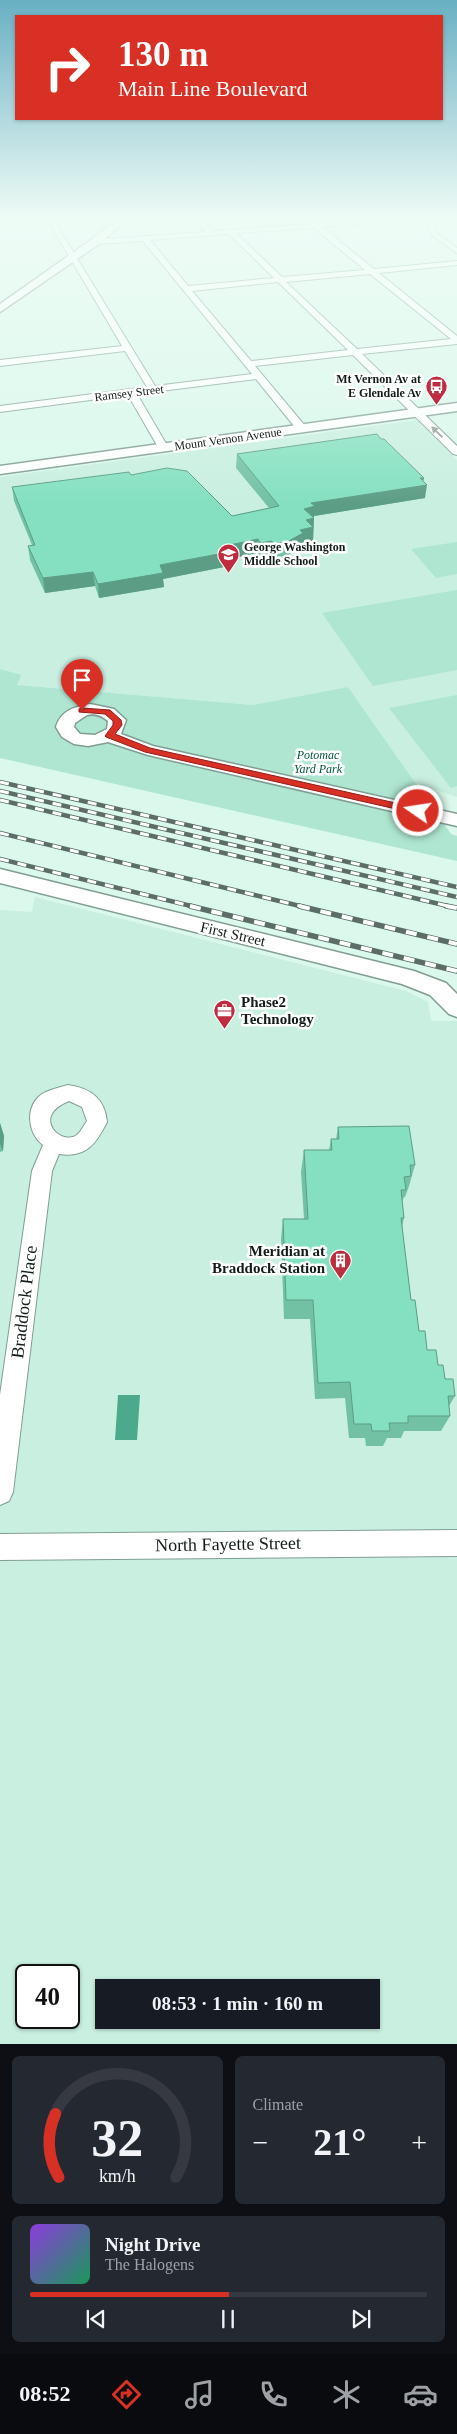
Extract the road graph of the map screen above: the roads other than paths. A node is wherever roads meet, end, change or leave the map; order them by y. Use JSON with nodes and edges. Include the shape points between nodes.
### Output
{"nodes":[{"id":1,"x":107,"y":314,"type":"edge"},
{"id":2,"x":207,"y":314,"type":"edge"},
{"id":3,"x":315,"y":314,"type":"edge"},
{"id":4,"x":425,"y":314,"type":"edge"},
{"id":5,"x":457,"y":340,"type":"edge"},
{"id":6,"x":128,"y":348,"type":"junction"},
{"id":7,"x":354,"y":352,"type":"junction"},
{"id":8,"x":0,"y":363,"type":"edge"},
{"id":9,"x":249,"y":364,"type":"junction"},
{"id":10,"x":258,"y":376,"type":"junction"},
{"id":11,"x":153,"y":390,"type":"junction"},
{"id":12,"x":131,"y":392,"type":"junction"},
{"id":13,"x":457,"y":407,"type":"edge"},
{"id":14,"x":0,"y":409,"type":"edge"},
{"id":15,"x":416,"y":413,"type":"junction"},
{"id":16,"x":302,"y":429,"type":"junction"},
{"id":17,"x":162,"y":447,"type":"junction"},
{"id":18,"x":457,"y":452,"type":"edge"},
{"id":19,"x":0,"y":470,"type":"edge"},
{"id":20,"x":109,"y":736,"type":"dead end"},
{"id":21,"x":457,"y":820,"type":"edge"},
{"id":22,"x":0,"y":876,"type":"edge"},
{"id":23,"x":457,"y":1008,"type":"edge"},
{"id":24,"x":53,"y":1145,"type":"dead end"},
{"id":25,"x":0,"y":1492,"type":"edge"},
{"id":26,"x":457,"y":1543,"type":"edge"},
{"id":27,"x":0,"y":1547,"type":"edge"}],
"edges":[{"from":1,"to":6,"type":"street"},
{"from":2,"to":9,"type":"street"},
{"from":3,"to":7,"type":"street"},
{"from":4,"to":5,"type":"street"},
{"from":5,"to":7,"type":"street"},
{"from":6,"to":8,"type":"street"},
{"from":6,"to":11,"type":"street"},
{"from":7,"to":9,"type":"street"},
{"from":7,"to":15,"type":"street"},
{"from":9,"to":10,"type":"street"},
{"from":10,"to":11,"type":"street","name":"Ramsey Street"},
{"from":10,"to":16,"type":"street"},
{"from":11,"to":12,"type":"street","name":"Ramsey Street"},
{"from":12,"to":14,"type":"street","name":"Ramsey Street"},
{"from":12,"to":17,"type":"street"},
{"from":13,"to":15,"type":"main road","name":"Mount Vernon Avenue"},
{"from":15,"to":16,"type":"main road","name":"Mount Vernon Avenue"},
{"from":18,"to":15,"type":"street","one_way":true},
{"from":16,"to":17,"type":"main road","name":"Mount Vernon Avenue"},
{"from":17,"to":19,"type":"main road","name":"Mount Vernon Avenue"},
{"from":20,"to":21,"type":"street","via":[[148,750]]},
{"from":22,"to":23,"type":"street","name":"First Street","via":[[406,977],[438,989]]},
{"from":24,"to":25,"type":"street","name":"Braddock Place","via":[[42,1171]]},
{"from":26,"to":27,"type":"street","name":"North Fayette Street"}]}
